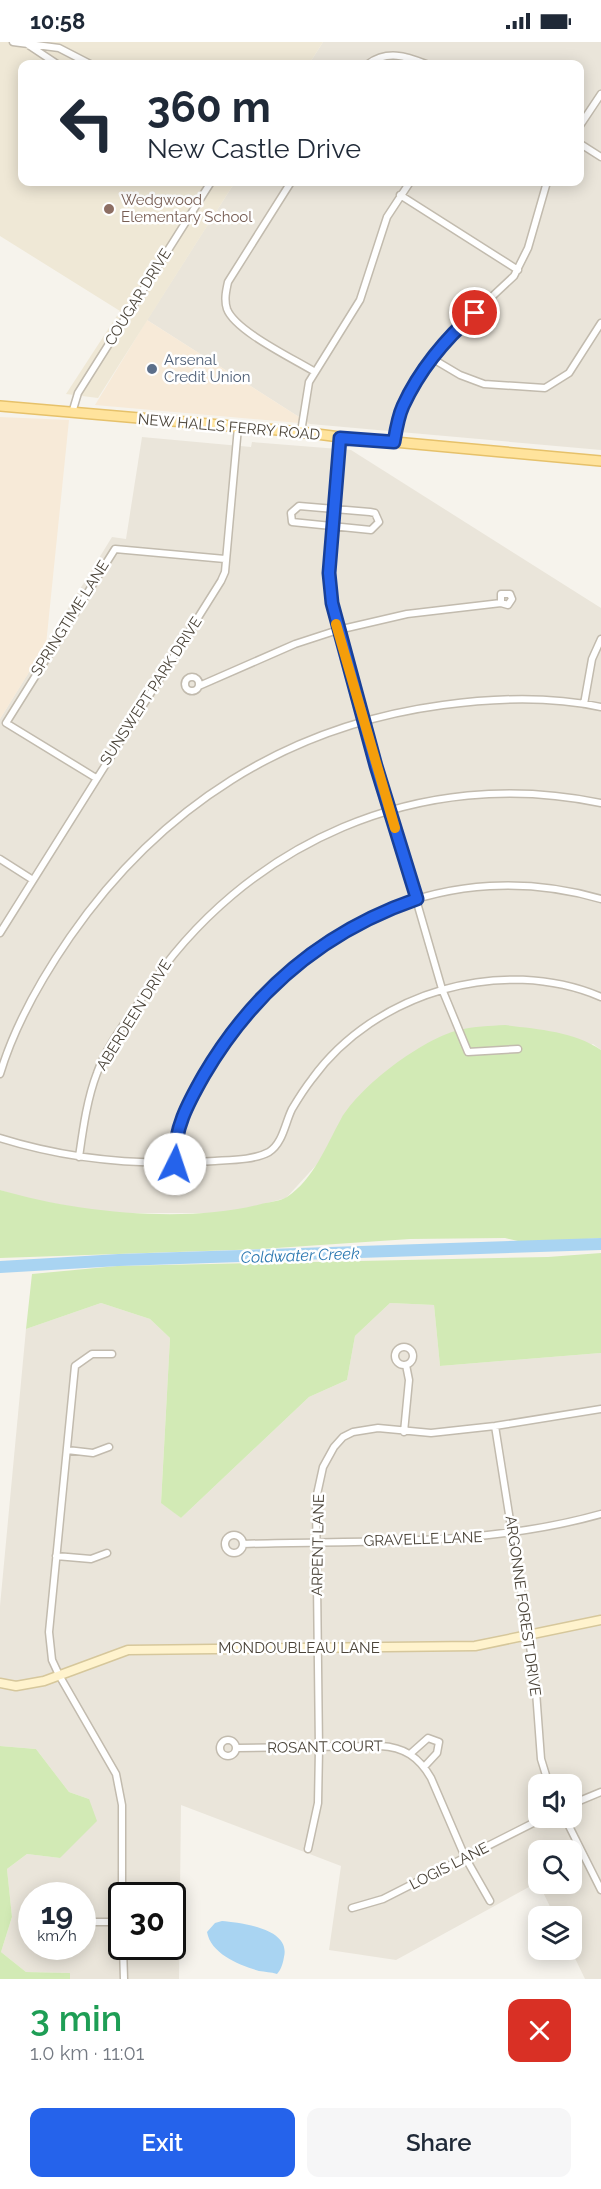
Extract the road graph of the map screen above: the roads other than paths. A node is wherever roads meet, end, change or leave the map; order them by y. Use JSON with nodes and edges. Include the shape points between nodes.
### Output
{"nodes":[{"id":1,"x":13,"y":42,"type":"edge"},
{"id":2,"x":24,"y":43,"type":"edge"},
{"id":3,"x":51,"y":60,"type":"edge"},
{"id":4,"x":82,"y":60,"type":"edge"},
{"id":5,"x":373,"y":60,"type":"edge"},
{"id":6,"x":411,"y":60,"type":"edge"},
{"id":7,"x":601,"y":94,"type":"edge"},
{"id":8,"x":584,"y":120,"type":"edge"},
{"id":9,"x":584,"y":146,"type":"edge"},
{"id":10,"x":601,"y":156,"type":"edge"},
{"id":11,"x":207,"y":186,"type":"edge"},
{"id":12,"x":288,"y":186,"type":"edge"},
{"id":13,"x":407,"y":186,"type":"edge"},
{"id":14,"x":546,"y":186,"type":"edge"},
{"id":15,"x":400,"y":195,"type":"junction"},
{"id":16,"x":518,"y":270,"type":"junction"},
{"id":17,"x":601,"y":323,"type":"edge"},
{"id":18,"x":434,"y":359,"type":"junction"},
{"id":19,"x":315,"y":372,"type":"junction"},
{"id":20,"x":0,"y":406,"type":"edge"},
{"id":21,"x":72,"y":413,"type":"junction"},
{"id":22,"x":238,"y":428,"type":"junction"},
{"id":23,"x":301,"y":432,"type":"junction"},
{"id":24,"x":340,"y":438,"type":"junction"},
{"id":25,"x":394,"y":442,"type":"junction"},
{"id":26,"x":601,"y":461,"type":"edge"},
{"id":27,"x":336,"y":508,"type":"junction"},
{"id":28,"x":333,"y":528,"type":"junction"},
{"id":29,"x":225,"y":559,"type":"junction"},
{"id":30,"x":501,"y":603,"type":"dead end"},
{"id":31,"x":338,"y":630,"type":"junction"},
{"id":32,"x":601,"y":639,"type":"edge"},
{"id":33,"x":199,"y":686,"type":"dead end"},
{"id":34,"x":584,"y":704,"type":"junction"},
{"id":35,"x":601,"y":708,"type":"edge"},
{"id":36,"x":363,"y":721,"type":"junction"},
{"id":37,"x":96,"y":778,"type":"junction"},
{"id":38,"x":601,"y":803,"type":"edge"},
{"id":39,"x":389,"y":811,"type":"junction"},
{"id":40,"x":0,"y":859,"type":"edge"},
{"id":41,"x":33,"y":880,"type":"junction"},
{"id":42,"x":417,"y":899,"type":"junction"},
{"id":43,"x":601,"y":899,"type":"edge"},
{"id":44,"x":0,"y":933,"type":"edge"},
{"id":45,"x":442,"y":989,"type":"junction"},
{"id":46,"x":601,"y":997,"type":"edge"},
{"id":47,"x":518,"y":1048,"type":"dead end"},
{"id":48,"x":0,"y":1074,"type":"edge"},
{"id":49,"x":0,"y":1138,"type":"edge"},
{"id":50,"x":80,"y":1157,"type":"junction"},
{"id":51,"x":175,"y":1164,"type":"junction"},
{"id":52,"x":112,"y":1354,"type":"dead end"},
{"id":53,"x":406,"y":1365,"type":"dead end"},
{"id":54,"x":601,"y":1409,"type":"edge"},
{"id":55,"x":495,"y":1426,"type":"junction"},
{"id":56,"x":404,"y":1432,"type":"junction"},
{"id":57,"x":109,"y":1447,"type":"dead end"},
{"id":58,"x":67,"y":1450,"type":"junction"},
{"id":59,"x":601,"y":1514,"type":"edge"},
{"id":60,"x":514,"y":1532,"type":"junction"},
{"id":61,"x":317,"y":1542,"type":"junction"},
{"id":62,"x":243,"y":1544,"type":"dead end"},
{"id":63,"x":107,"y":1553,"type":"dead end"},
{"id":64,"x":56,"y":1556,"type":"junction"},
{"id":65,"x":601,"y":1620,"type":"edge"},
{"id":66,"x":529,"y":1636,"type":"junction"},
{"id":67,"x":317,"y":1647,"type":"junction"},
{"id":68,"x":59,"y":1676,"type":"junction"},
{"id":69,"x":0,"y":1683,"type":"edge"},
{"id":70,"x":237,"y":1748,"type":"dead end"},
{"id":71,"x":320,"y":1749,"type":"junction"},
{"id":72,"x":410,"y":1754,"type":"junction"},
{"id":73,"x":424,"y":1767,"type":"junction"},
{"id":74,"x":546,"y":1774,"type":"edge"},
{"id":75,"x":601,"y":1792,"type":"edge"},
{"id":76,"x":582,"y":1800,"type":"edge"},
{"id":77,"x":528,"y":1826,"type":"edge"},
{"id":78,"x":570,"y":1828,"type":"edge"},
{"id":79,"x":308,"y":1849,"type":"dead end"},
{"id":80,"x":465,"y":1857,"type":"junction"},
{"id":81,"x":122,"y":1882,"type":"edge"},
{"id":82,"x":601,"y":1890,"type":"edge"},
{"id":83,"x":490,"y":1901,"type":"dead end"},
{"id":84,"x":352,"y":1908,"type":"dead end"},
{"id":85,"x":123,"y":1960,"type":"edge"},
{"id":86,"x":124,"y":1979,"type":"edge"}],
"edges":[{"from":1,"to":2,"type":"street"},
{"from":2,"to":3,"type":"street"},
{"from":2,"to":4,"type":"street","via":[[59,48]]},
{"from":5,"to":6,"type":"street","via":[[393,55]]},
{"from":7,"to":8,"type":"street"},
{"from":9,"to":10,"type":"street"},
{"from":11,"to":21,"type":"street","name":"COUGAR DRIVE","via":[[78,393]]},
{"from":12,"to":19,"type":"street","via":[[228,282],[225,300],[227,311],[243,327]]},
{"from":13,"to":15,"type":"street"},
{"from":14,"to":16,"type":"street"},
{"from":15,"to":16,"type":"street"},
{"from":15,"to":19,"type":"street","via":[[387,217],[360,300]]},
{"from":16,"to":18,"type":"street","via":[[450,334]]},
{"from":17,"to":18,"type":"street","via":[[569,373],[545,388],[484,384]]},
{"from":18,"to":25,"type":"street","via":[[402,406]]},
{"from":19,"to":23,"type":"street","via":[[305,393]]},
{"from":20,"to":21,"type":"main road","name":"NEW HALLS FERRY ROAD"},
{"from":21,"to":22,"type":"main road","name":"NEW HALLS FERRY ROAD"},
{"from":22,"to":23,"type":"main road","name":"NEW HALLS FERRY ROAD"},
{"from":22,"to":29,"type":"street","name":"SUNSWEPT PARK DRIVE"},
{"from":23,"to":24,"type":"main road","name":"NEW HALLS FERRY ROAD"},
{"from":24,"to":25,"type":"main road","name":"NEW HALLS FERRY ROAD"},
{"from":24,"to":27,"type":"street"},
{"from":25,"to":26,"type":"main road","name":"NEW HALLS FERRY ROAD"},
{"from":27,"to":28,"type":"street"},
{"from":27,"to":28,"type":"street","via":[[375,513],[379,522],[371,530]]},
{"from":27,"to":28,"type":"street","via":[[299,506],[290,517],[292,522]]},
{"from":28,"to":31,"type":"street","via":[[329,573]]},
{"from":29,"to":37,"type":"street","name":"SUNSWEPT PARK DRIVE","via":[[225,572],[216,590]]},
{"from":29,"to":37,"type":"street","name":"SPRINGTIME LANE","via":[[115,549],[6,723]]},
{"from":30,"to":31,"type":"street","via":[[407,614]]},
{"from":31,"to":33,"type":"street","via":[[295,644]]},
{"from":31,"to":36,"type":"street"},
{"from":32,"to":34,"type":"street","via":[[592,659]]},
{"from":34,"to":35,"type":"street"},
{"from":34,"to":36,"type":"street","via":[[482,700]]},
{"from":36,"to":39,"type":"street"},
{"from":36,"to":48,"type":"street","via":[[292,747],[228,781],[133,858],[87,912],[47,972],[19,1024]]},
{"from":37,"to":41,"type":"street","name":"SUNSWEPT PARK DRIVE"},
{"from":38,"to":39,"type":"street","name":"ABERDEEN DRIVE","via":[[534,793],[495,793],[451,797]]},
{"from":39,"to":42,"type":"street"},
{"from":39,"to":50,"type":"street","name":"ABERDEEN DRIVE","via":[[338,828],[274,863],[227,898],[188,937],[159,971],[97,1071]]},
{"from":40,"to":41,"type":"street"},
{"from":41,"to":44,"type":"street","name":"SUNSWEPT PARK DRIVE"},
{"from":42,"to":43,"type":"street","via":[[514,886]]},
{"from":42,"to":45,"type":"street"},
{"from":42,"to":51,"type":"street","via":[[369,917],[318,946],[253,1005],[191,1096],[176,1136]]},
{"from":45,"to":46,"type":"street","via":[[512,980],[564,986]]},
{"from":45,"to":47,"type":"street","via":[[468,1052]]},
{"from":45,"to":51,"type":"street","via":[[392,1011],[347,1041],[312,1079],[272,1150],[236,1160]]},
{"from":49,"to":50,"type":"street"},
{"from":50,"to":51,"type":"street"},
{"from":52,"to":58,"type":"street","via":[[92,1354],[75,1366]]},
{"from":53,"to":56,"type":"street","via":[[409,1380]]},
{"from":54,"to":55,"type":"street","name":"ARPENT LANE"},
{"from":55,"to":56,"type":"street","name":"ARPENT LANE"},
{"from":55,"to":60,"type":"street","name":"ARGONNE FOREST DRIVE"},
{"from":56,"to":61,"type":"street","name":"ARPENT LANE","via":[[363,1429],[343,1437],[334,1447],[323,1467],[316,1499]]},
{"from":57,"to":58,"type":"street","via":[[93,1453]]},
{"from":58,"to":64,"type":"street"},
{"from":59,"to":60,"type":"street","name":"GRAVELLE LANE"},
{"from":60,"to":61,"type":"street","name":"GRAVELLE LANE","via":[[444,1541]]},
{"from":60,"to":66,"type":"street","name":"ARGONNE FOREST DRIVE"},
{"from":61,"to":62,"type":"street","name":"GRAVELLE LANE"},
{"from":61,"to":67,"type":"street","name":"ARPENT LANE"},
{"from":63,"to":64,"type":"street","via":[[91,1559]]},
{"from":64,"to":68,"type":"street","via":[[49,1632],[52,1660]]},
{"from":65,"to":66,"type":"street","name":"MONDOUBLEAU LANE"},
{"from":66,"to":67,"type":"street","name":"MONDOUBLEAU LANE","via":[[475,1646]]},
{"from":66,"to":74,"type":"street","name":"ARGONNE FOREST DRIVE"},
{"from":67,"to":68,"type":"street","name":"MONDOUBLEAU LANE","via":[[128,1650]]},
{"from":67,"to":71,"type":"street","name":"ARPENT LANE"},
{"from":68,"to":69,"type":"street","name":"MONDOUBLEAU LANE","via":[[22,1685]]},
{"from":68,"to":81,"type":"street","via":[[116,1774],[122,1805]]},
{"from":70,"to":71,"type":"street","name":"ROSANT COURT"},
{"from":71,"to":72,"type":"street","name":"ROSANT COURT","via":[[388,1746]]},
{"from":71,"to":79,"type":"street","name":"ARPENT LANE","via":[[318,1803]]},
{"from":72,"to":73,"type":"street","name":"ROSANT COURT"},
{"from":72,"to":73,"type":"street","via":[[428,1738],[439,1743],[437,1753]]},
{"from":73,"to":80,"type":"street","name":"ROSANT COURT"},
{"from":75,"to":76,"type":"street"},
{"from":77,"to":80,"type":"street","name":"LOGIS LANE"},
{"from":78,"to":82,"type":"street"},
{"from":80,"to":83,"type":"street","name":"ROSANT COURT"},
{"from":80,"to":84,"type":"street","name":"LOGIS LANE","via":[[383,1899]]},
{"from":85,"to":86,"type":"street"}]}
